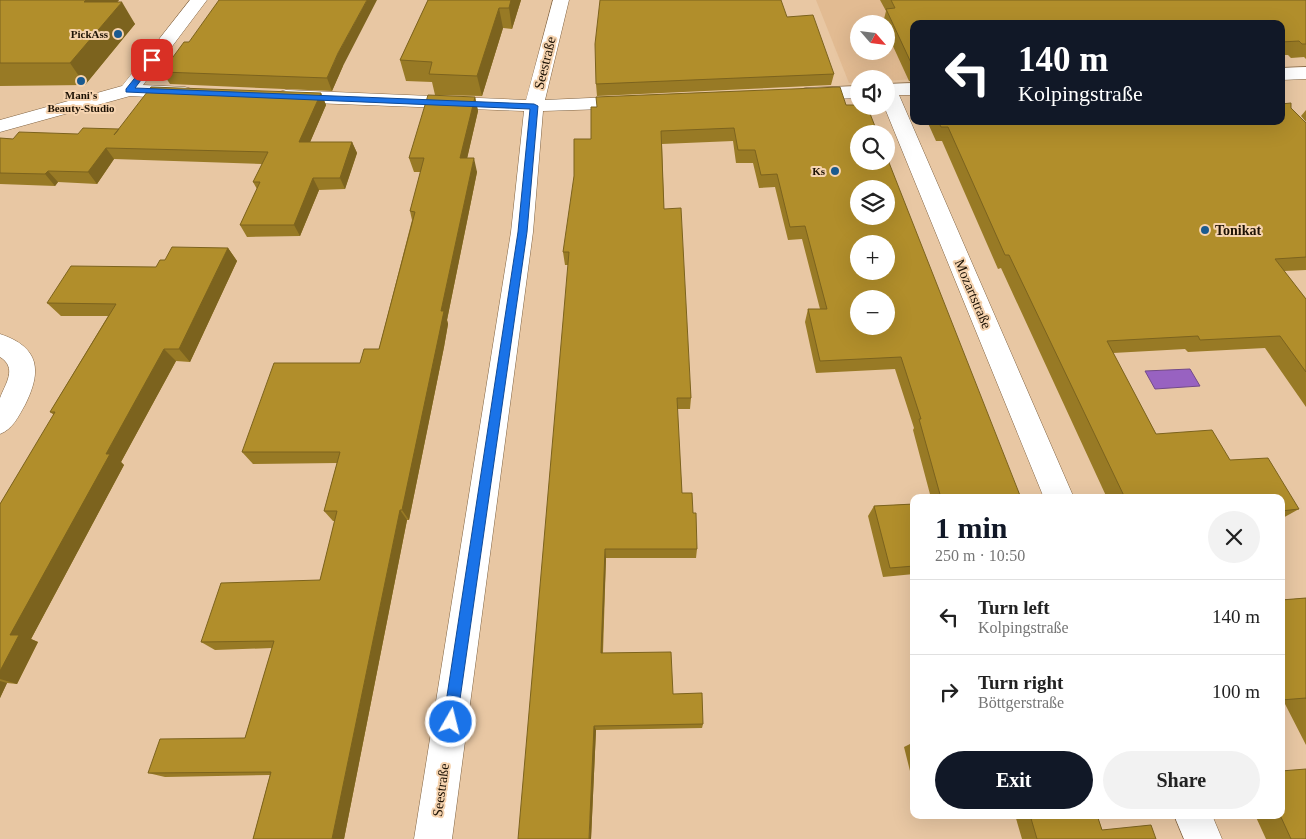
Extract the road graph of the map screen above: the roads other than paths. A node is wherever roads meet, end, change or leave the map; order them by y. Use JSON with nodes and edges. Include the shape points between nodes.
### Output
{"nodes":[{"id":1,"x":199,"y":0,"type":"edge"},
{"id":2,"x":561,"y":0,"type":"edge"},
{"id":3,"x":1306,"y":72,"type":"edge"},
{"id":4,"x":1285,"y":74,"type":"edge"},
{"id":5,"x":910,"y":89,"type":"edge"},
{"id":6,"x":129,"y":90,"type":"junction"},
{"id":7,"x":895,"y":90,"type":"edge"},
{"id":8,"x":850,"y":92,"type":"edge"},
{"id":9,"x":204,"y":93,"type":"edge"},
{"id":10,"x":790,"y":95,"type":"edge"},
{"id":11,"x":270,"y":96,"type":"edge"},
{"id":12,"x":652,"y":101,"type":"edge"},
{"id":13,"x":534,"y":106,"type":"junction"},
{"id":14,"x":895,"y":111,"type":"edge"},
{"id":15,"x":0,"y":126,"type":"edge"},
{"id":16,"x":0,"y":344,"type":"edge"},
{"id":17,"x":0,"y":422,"type":"edge"},
{"id":18,"x":1057,"y":494,"type":"edge"},
{"id":19,"x":1195,"y":819,"type":"edge"},
{"id":20,"x":434,"y":839,"type":"edge"},
{"id":21,"x":1203,"y":839,"type":"edge"}],
"edges":[{"from":1,"to":6,"type":"street"},
{"from":2,"to":13,"type":"street","name":"Seestraße"},
{"from":3,"to":4,"type":"street"},
{"from":5,"to":7,"type":"street"},
{"from":6,"to":9,"type":"street"},
{"from":6,"to":15,"type":"street"},
{"from":8,"to":10,"type":"street"},
{"from":11,"to":13,"type":"street"},
{"from":12,"to":13,"type":"street"},
{"from":13,"to":20,"type":"street","name":"Seestraße","via":[[522,232]]},
{"from":14,"to":18,"type":"street","name":"Mozartstraße"},
{"from":16,"to":17,"type":"street","via":[[11,349],[21,360],[25,374]]},
{"from":19,"to":21,"type":"street"}]}
